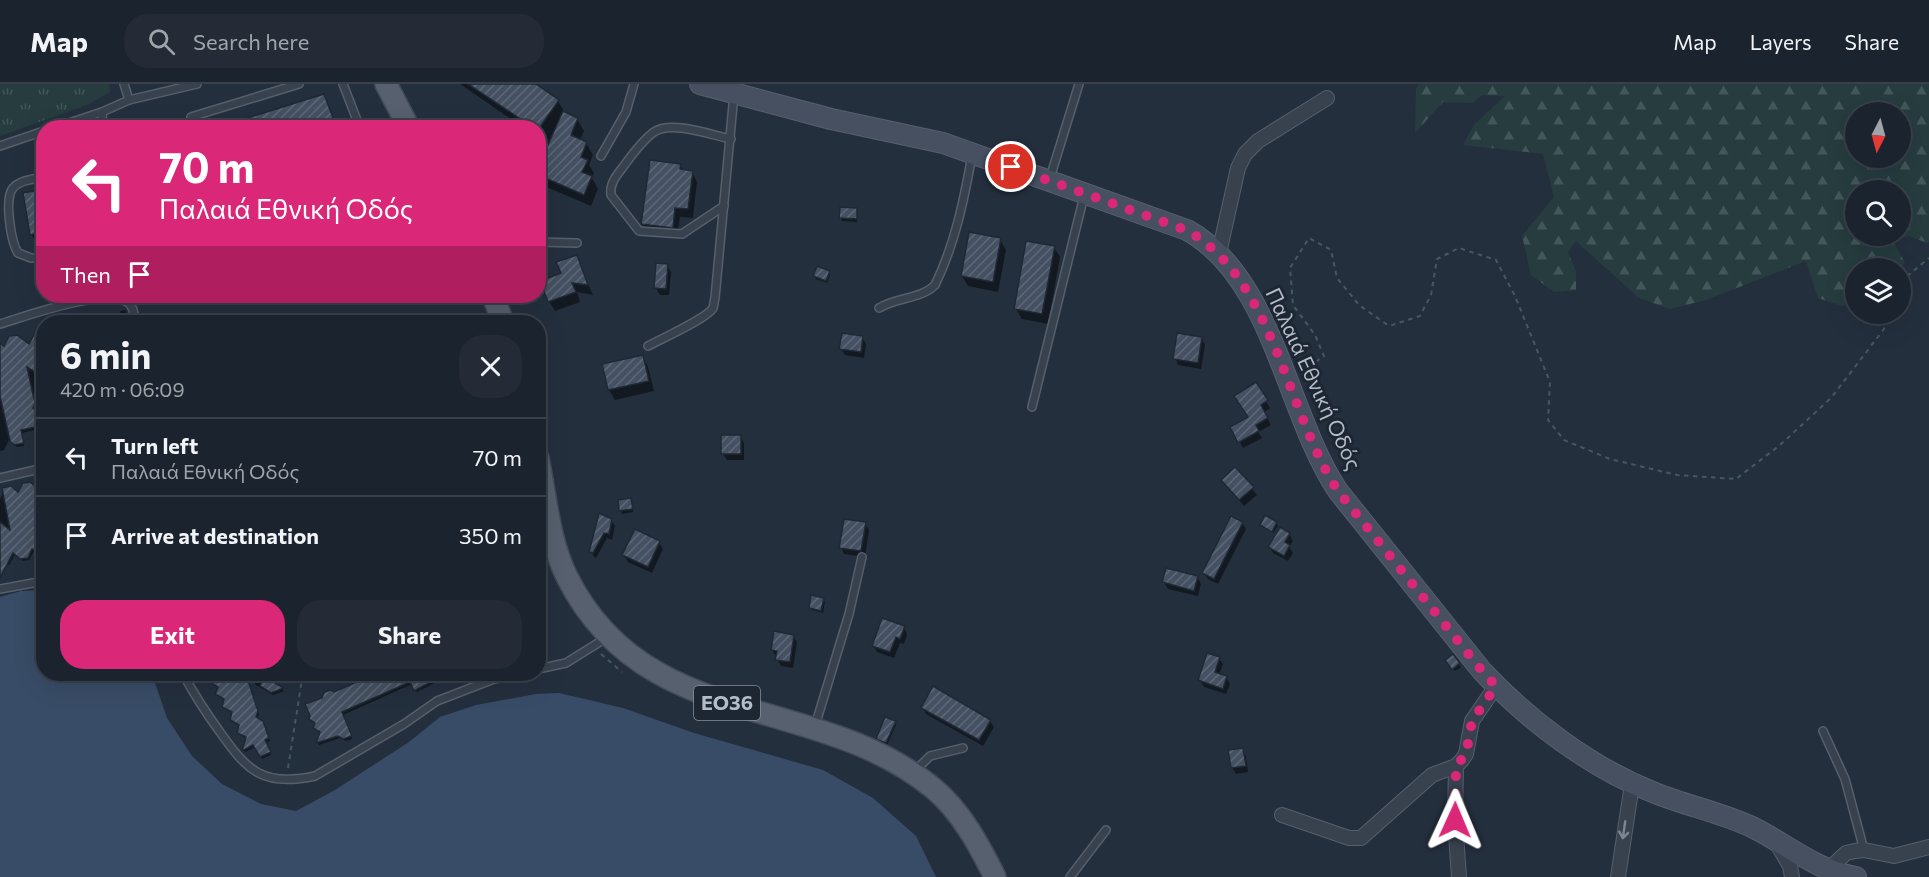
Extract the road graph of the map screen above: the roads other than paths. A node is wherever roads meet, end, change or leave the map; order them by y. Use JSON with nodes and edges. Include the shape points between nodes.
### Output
{"nodes":[{"id":1,"x":124,"y":84,"type":"edge"},
{"id":2,"x":197,"y":84,"type":"edge"},
{"id":3,"x":299,"y":84,"type":"edge"},
{"id":4,"x":343,"y":84,"type":"edge"},
{"id":5,"x":386,"y":84,"type":"edge"},
{"id":6,"x":634,"y":84,"type":"edge"},
{"id":7,"x":700,"y":84,"type":"edge"},
{"id":8,"x":1079,"y":84,"type":"edge"},
{"id":9,"x":175,"y":87,"type":"edge"},
{"id":10,"x":734,"y":94,"type":"junction"},
{"id":11,"x":1327,"y":98,"type":"dead end"},
{"id":12,"x":129,"y":100,"type":"junction"},
{"id":13,"x":102,"y":112,"type":"junction"},
{"id":14,"x":191,"y":117,"type":"dead end"},
{"id":15,"x":78,"y":120,"type":"edge"},
{"id":16,"x":102,"y":120,"type":"edge"},
{"id":17,"x":357,"y":120,"type":"edge"},
{"id":18,"x":406,"y":120,"type":"edge"},
{"id":19,"x":36,"y":134,"type":"edge"},
{"id":20,"x":731,"y":139,"type":"junction"},
{"id":21,"x":0,"y":146,"type":"edge"},
{"id":22,"x":973,"y":153,"type":"junction"},
{"id":23,"x":601,"y":156,"type":"dead end"},
{"id":24,"x":36,"y":179,"type":"edge"},
{"id":25,"x":1050,"y":181,"type":"junction"},
{"id":26,"x":1085,"y":193,"type":"junction"},
{"id":27,"x":724,"y":206,"type":"junction"},
{"id":28,"x":546,"y":242,"type":"edge"},
{"id":29,"x":577,"y":243,"type":"dead end"},
{"id":30,"x":1220,"y":253,"type":"junction"},
{"id":31,"x":36,"y":258,"type":"edge"},
{"id":32,"x":74,"y":303,"type":"edge"},
{"id":33,"x":879,"y":308,"type":"dead end"},
{"id":34,"x":0,"y":324,"type":"edge"},
{"id":35,"x":648,"y":346,"type":"dead end"},
{"id":36,"x":1032,"y":407,"type":"dead end"},
{"id":37,"x":36,"y":470,"type":"edge"},
{"id":38,"x":0,"y":478,"type":"edge"},
{"id":39,"x":546,"y":500,"type":"edge"},
{"id":40,"x":862,"y":557,"type":"dead end"},
{"id":41,"x":36,"y":582,"type":"edge"},
{"id":42,"x":0,"y":589,"type":"edge"},
{"id":43,"x":600,"y":641,"type":"junction"},
{"id":44,"x":546,"y":667,"type":"edge"},
{"id":45,"x":187,"y":681,"type":"edge"},
{"id":46,"x":487,"y":681,"type":"edge"},
{"id":47,"x":1496,"y":686,"type":"junction"},
{"id":48,"x":814,"y":728,"type":"junction"},
{"id":49,"x":1823,"y":731,"type":"dead end"},
{"id":50,"x":963,"y":748,"type":"dead end"},
{"id":51,"x":1456,"y":766,"type":"junction"},
{"id":52,"x":913,"y":773,"type":"junction"},
{"id":53,"x":1632,"y":784,"type":"junction"},
{"id":54,"x":1282,"y":815,"type":"dead end"},
{"id":55,"x":1106,"y":830,"type":"dead end"},
{"id":56,"x":1776,"y":842,"type":"junction"},
{"id":57,"x":1929,"y":847,"type":"edge"},
{"id":58,"x":1864,"y":850,"type":"junction"},
{"id":59,"x":1828,"y":870,"type":"junction"},
{"id":60,"x":995,"y":877,"type":"edge"},
{"id":61,"x":1070,"y":877,"type":"edge"},
{"id":62,"x":1459,"y":877,"type":"edge"},
{"id":63,"x":1618,"y":877,"type":"edge"},
{"id":64,"x":1792,"y":877,"type":"edge"},
{"id":65,"x":1856,"y":877,"type":"edge"}],
"edges":[{"from":1,"to":12,"type":"lane"},
{"from":2,"to":9,"type":"lane"},
{"from":3,"to":14,"type":"lane"},
{"from":4,"to":17,"type":"lane"},
{"from":5,"to":18,"type":"main road"},
{"from":6,"to":23,"type":"lane","via":[[626,112]]},
{"from":7,"to":10,"type":"main road","name":"Παλαιά Εθνική Οδός"},
{"from":8,"to":25,"type":"lane"},
{"from":9,"to":12,"type":"lane"},
{"from":10,"to":20,"type":"lane"},
{"from":10,"to":22,"type":"main road","name":"Παλαιά Εθνική Οδός","via":[[943,142]]},
{"from":11,"to":30,"type":"street","via":[[1258,141],[1245,154],[1238,168]]},
{"from":12,"to":13,"type":"lane"},
{"from":13,"to":15,"type":"lane"},
{"from":13,"to":16,"type":"lane"},
{"from":19,"to":21,"type":"lane"},
{"from":20,"to":27,"type":"lane"},
{"from":20,"to":27,"type":"lane","via":[[661,128],[637,148],[610,189],[610,195],[639,231],[682,234]]},
{"from":22,"to":25,"type":"main road","name":"Παλαιά Εθνική Οδός"},
{"from":22,"to":33,"type":"lane","via":[[957,229],[934,285],[928,291]]},
{"from":24,"to":31,"type":"lane","via":[[18,184],[8,201],[18,253]]},
{"from":25,"to":26,"type":"main road","name":"Παλαιά Εθνική Οδός"},
{"from":26,"to":30,"type":"main road","name":"Παλαιά Εθνική Οδός","via":[[1186,230]]},
{"from":26,"to":36,"type":"lane"},
{"from":27,"to":35,"type":"lane","via":[[713,307]]},
{"from":28,"to":29,"type":"lane"},
{"from":30,"to":47,"type":"main road","name":"Παλαιά Εθνική Οδός","via":[[1253,303],[1328,476]]},
{"from":32,"to":34,"type":"lane"},
{"from":37,"to":38,"type":"lane"},
{"from":39,"to":43,"type":"main road","number":"ΕΟ36","via":[[566,575]]},
{"from":40,"to":48,"type":"lane"},
{"from":41,"to":42,"type":"lane"},
{"from":43,"to":44,"type":"lane","via":[[566,663]]},
{"from":43,"to":48,"type":"main road","number":"ΕΟ36","via":[[615,644],[668,680],[706,697]]},
{"from":45,"to":46,"type":"lane","via":[[234,754],[261,775],[277,780],[315,776],[437,701]]},
{"from":47,"to":51,"type":"street","via":[[1472,721],[1466,754]]},
{"from":47,"to":53,"type":"main road","name":"Παλαιά Εθνική Οδός","via":[[1541,728]]},
{"from":48,"to":52,"type":"main road","number":"ΕΟ36"},
{"from":49,"to":58,"type":"lane","via":[[1848,787]]},
{"from":50,"to":52,"type":"lane","via":[[930,756]]},
{"from":51,"to":54,"type":"street","via":[[1432,776],[1361,838],[1349,838]]},
{"from":51,"to":62,"type":"street"},
{"from":52,"to":60,"type":"main road","number":"ΕΟ36","via":[[952,807],[978,843]]},
{"from":53,"to":56,"type":"main road","name":"Παλαιά Εθνική Οδός","via":[[1754,828]]},
{"from":53,"to":63,"type":"street","one_way":true},
{"from":55,"to":61,"type":"lane"},
{"from":56,"to":59,"type":"main road","name":"Παλαιά Εθνική Οδός"},
{"from":56,"to":64,"type":"street"},
{"from":57,"to":58,"type":"street","via":[[1894,856]]},
{"from":58,"to":59,"type":"street","via":[[1846,854]]},
{"from":59,"to":65,"type":"main road","name":"Παλαιά Εθνική Οδός"}]}
